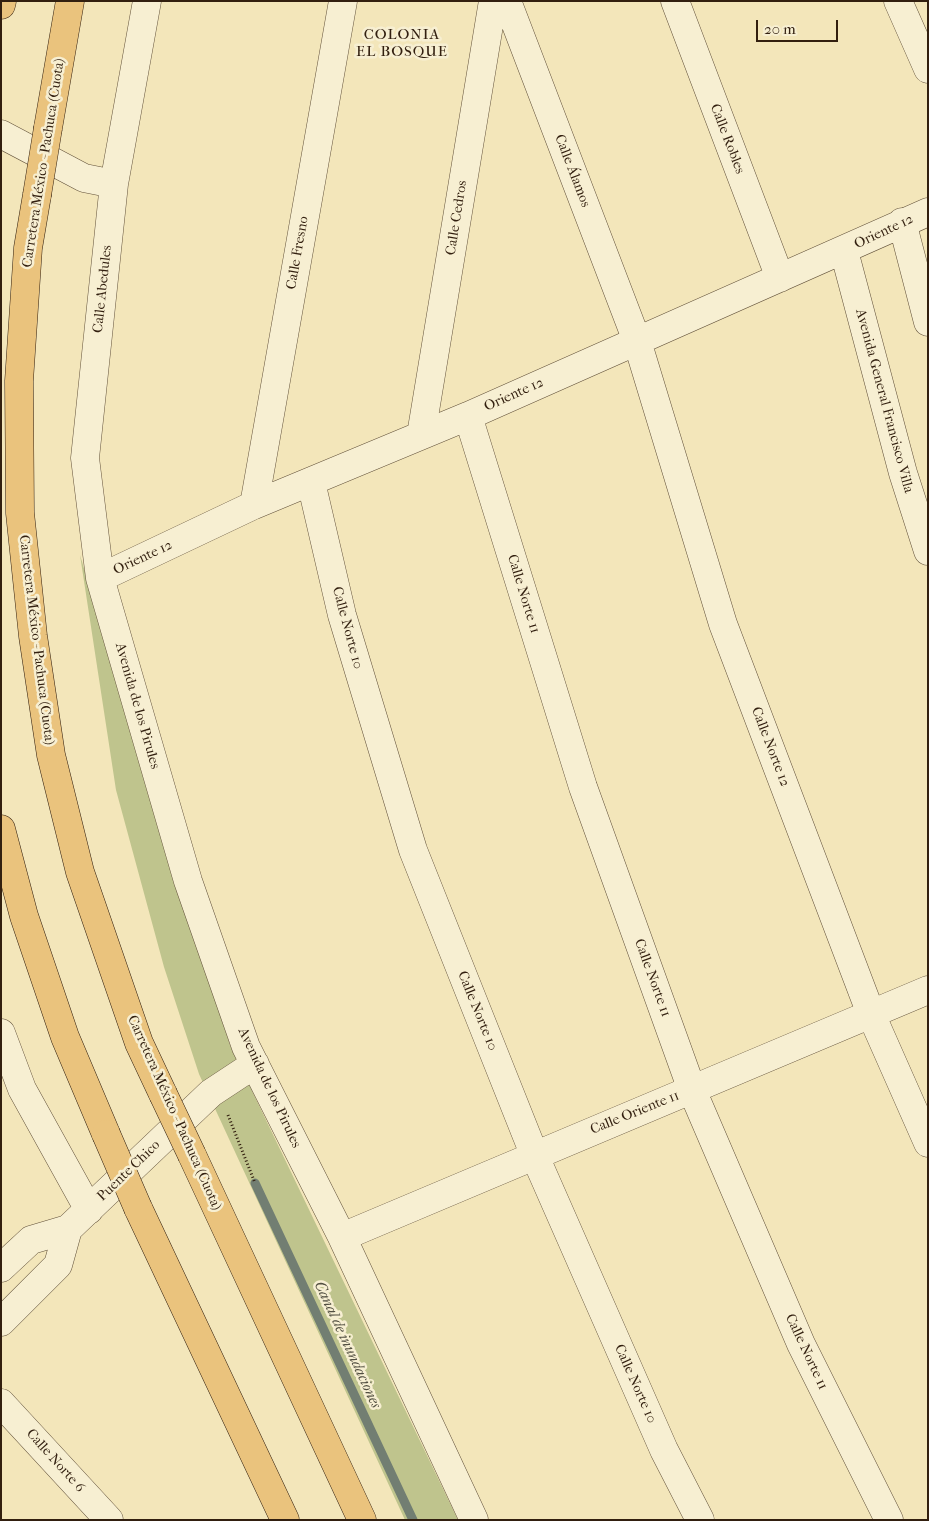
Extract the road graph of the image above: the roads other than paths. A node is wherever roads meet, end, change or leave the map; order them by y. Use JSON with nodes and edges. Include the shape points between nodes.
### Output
{"nodes":[{"id":1,"x":2,"y":1,"type":"edge"},
{"id":2,"x":70,"y":1,"type":"edge"},
{"id":3,"x":147,"y":1,"type":"edge"},
{"id":4,"x":343,"y":1,"type":"edge"},
{"id":5,"x":493,"y":1,"type":"edge"},
{"id":6,"x":507,"y":1,"type":"edge"},
{"id":7,"x":675,"y":1,"type":"edge"},
{"id":8,"x":898,"y":1,"type":"edge"},
{"id":9,"x":1,"y":5,"type":"edge"},
{"id":10,"x":928,"y":69,"type":"edge"},
{"id":11,"x":1,"y":134,"type":"edge"},
{"id":12,"x":114,"y":184,"type":"junction"},
{"id":13,"x":928,"y":212,"type":"edge"},
{"id":14,"x":902,"y":222,"type":"junction"},
{"id":15,"x":844,"y":251,"type":"junction"},
{"id":16,"x":780,"y":278,"type":"junction"},
{"id":17,"x":928,"y":322,"type":"edge"},
{"id":18,"x":637,"y":341,"type":"junction"},
{"id":19,"x":468,"y":416,"type":"junction"},
{"id":20,"x":421,"y":435,"type":"junction"},
{"id":21,"x":311,"y":482,"type":"junction"},
{"id":22,"x":254,"y":505,"type":"junction"},
{"id":23,"x":928,"y":551,"type":"edge"},
{"id":24,"x":100,"y":578,"type":"junction"},
{"id":25,"x":1,"y":829,"type":"edge"},
{"id":26,"x":928,"y":990,"type":"edge"},
{"id":27,"x":871,"y":1014,"type":"junction"},
{"id":28,"x":1,"y":1033,"type":"edge"},
{"id":29,"x":255,"y":1064,"type":"junction"},
{"id":30,"x":692,"y":1090,"type":"junction"},
{"id":31,"x":928,"y":1143,"type":"edge"},
{"id":32,"x":534,"y":1154,"type":"junction"},
{"id":33,"x":89,"y":1210,"type":"junction"},
{"id":34,"x":68,"y":1229,"type":"junction"},
{"id":35,"x":342,"y":1237,"type":"junction"},
{"id":36,"x":1,"y":1268,"type":"edge"},
{"id":37,"x":1,"y":1322,"type":"edge"},
{"id":38,"x":1,"y":1402,"type":"edge"},
{"id":39,"x":109,"y":1520,"type":"edge"},
{"id":40,"x":285,"y":1520,"type":"edge"},
{"id":41,"x":362,"y":1520,"type":"edge"},
{"id":42,"x":474,"y":1520,"type":"edge"},
{"id":43,"x":700,"y":1520,"type":"edge"},
{"id":44,"x":889,"y":1520,"type":"edge"}],
"edges":[{"from":1,"to":9,"type":"highway"},
{"from":2,"to":41,"type":"highway","name":"Carretera México - Pachuca (Cuota)","bridge":true,"via":[[28,248],[19,380],[20,513],[32,636],[51,755],[80,872],[139,1043]]},
{"from":3,"to":12,"type":"street","name":"Calle Abedules"},
{"from":4,"to":22,"type":"street","name":"Calle Fresno"},
{"from":5,"to":20,"type":"street","name":"Calle Cedros"},
{"from":6,"to":18,"type":"street","name":"Calle Álamos"},
{"from":7,"to":16,"type":"street","name":"Calle Robles"},
{"from":8,"to":10,"type":"street"},
{"from":11,"to":12,"type":"street","via":[[84,178]]},
{"from":12,"to":24,"type":"street","name":"Calle Abedules","via":[[85,458]]},
{"from":13,"to":14,"type":"street","name":"Oriente 12"},
{"from":14,"to":15,"type":"street","name":"Oriente 12"},
{"from":14,"to":17,"type":"street"},
{"from":15,"to":16,"type":"street","name":"Oriente 12"},
{"from":15,"to":23,"type":"street","name":"Avenida General Francisco Villa","via":[[903,473]]},
{"from":16,"to":18,"type":"street","name":"Oriente 12"},
{"from":18,"to":19,"type":"street","name":"Oriente 12"},
{"from":18,"to":27,"type":"street","name":"Calle Norte 12","via":[[724,624]]},
{"from":19,"to":20,"type":"street","name":"Oriente 12"},
{"from":19,"to":30,"type":"street","name":"Calle Norte 11","via":[[583,788]]},
{"from":20,"to":21,"type":"street","name":"Oriente 12"},
{"from":21,"to":22,"type":"street","name":"Oriente 12"},
{"from":21,"to":32,"type":"street","name":"Calle Norte 10","via":[[342,615],[413,850]]},
{"from":22,"to":24,"type":"street","name":"Oriente 12"},
{"from":24,"to":29,"type":"street","name":"Avenida de los Pirules","via":[[188,881],[246,1047]]},
{"from":25,"to":40,"type":"highway","bridge":true,"via":[[24,916],[62,1027],[138,1208]]},
{"from":26,"to":27,"type":"street","name":"Calle Oriente 11"},
{"from":27,"to":30,"type":"street","name":"Calle Oriente 11"},
{"from":27,"to":31,"type":"street","name":"Calle Norte 12"},
{"from":28,"to":33,"type":"street","via":[[22,1089]]},
{"from":29,"to":33,"type":"street","name":"Puente Chico","via":[[215,1091]]},
{"from":29,"to":35,"type":"street","name":"Avenida de los Pirules"},
{"from":30,"to":32,"type":"street","name":"Calle Oriente 11"},
{"from":30,"to":44,"type":"street","name":"Calle Norte 11","via":[[801,1344]]},
{"from":32,"to":35,"type":"street","name":"Calle Oriente 11"},
{"from":32,"to":43,"type":"street","name":"Calle Norte 10","via":[[664,1450]]},
{"from":33,"to":34,"type":"street","name":"Puente Chico"},
{"from":34,"to":36,"type":"street","via":[[31,1240]]},
{"from":34,"to":37,"type":"street","via":[[58,1265]]},
{"from":35,"to":42,"type":"street","name":"Avenida de los Pirules"},
{"from":38,"to":39,"type":"street","name":"Calle Norte 6"}]}
